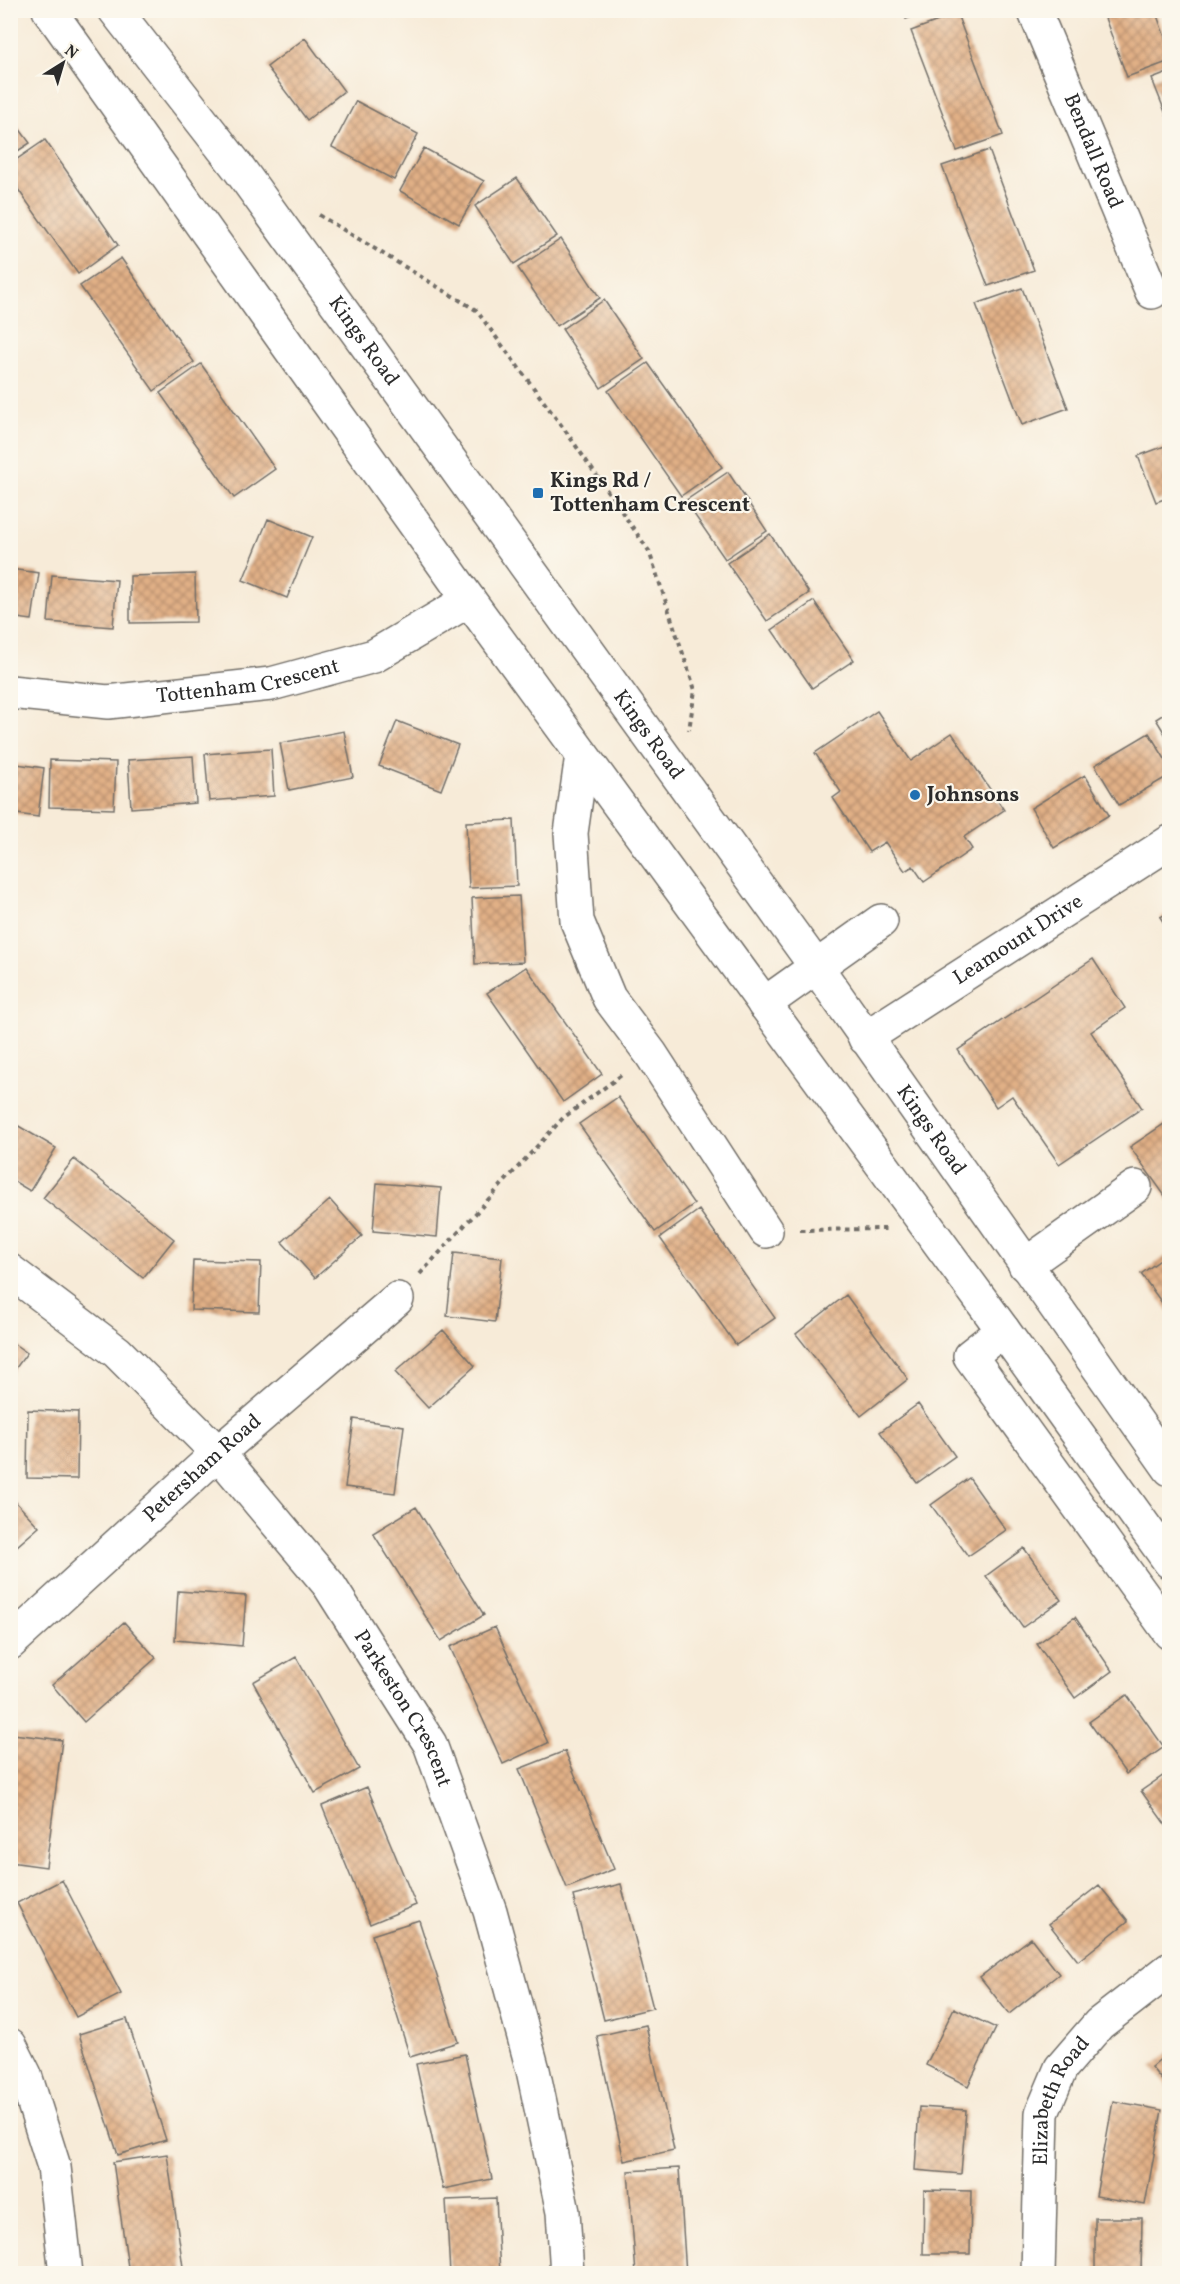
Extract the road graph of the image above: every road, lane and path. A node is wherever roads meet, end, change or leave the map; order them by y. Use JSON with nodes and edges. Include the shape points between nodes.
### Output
{"nodes":[{"id":1,"x":49,"y":10,"type":"edge"},
{"id":2,"x":116,"y":10,"type":"edge"},
{"id":3,"x":1034,"y":10,"type":"edge"},
{"id":4,"x":311,"y":210,"type":"dead end"},
{"id":5,"x":1152,"y":292,"type":"dead end"},
{"id":6,"x":469,"y":600,"type":"junction"},
{"id":7,"x":695,"y":690,"type":"dead end"},
{"id":8,"x":10,"y":692,"type":"edge"},
{"id":9,"x":582,"y":755,"type":"junction"},
{"id":10,"x":1170,"y":842,"type":"edge"},
{"id":11,"x":881,"y":921,"type":"dead end"},
{"id":12,"x":817,"y":968,"type":"junction"},
{"id":13,"x":764,"y":1004,"type":"junction"},
{"id":14,"x":865,"y":1038,"type":"junction"},
{"id":15,"x":651,"y":1054,"type":"junction"},
{"id":16,"x":1135,"y":1187,"type":"dead end"},
{"id":17,"x":927,"y":1228,"type":"junction"},
{"id":18,"x":766,"y":1231,"type":"joint"},
{"id":19,"x":1025,"y":1265,"type":"junction"},
{"id":20,"x":10,"y":1271,"type":"edge"},
{"id":21,"x":397,"y":1299,"type":"joint"},
{"id":22,"x":1003,"y":1330,"type":"junction"},
{"id":23,"x":218,"y":1453,"type":"junction"},
{"id":24,"x":1170,"y":1469,"type":"edge"},
{"id":25,"x":1170,"y":1562,"type":"edge"},
{"id":26,"x":1170,"y":1633,"type":"edge"},
{"id":27,"x":10,"y":1643,"type":"edge"},
{"id":28,"x":1170,"y":1969,"type":"edge"},
{"id":29,"x":10,"y":2044,"type":"edge"},
{"id":30,"x":66,"y":2274,"type":"edge"},
{"id":31,"x":567,"y":2274,"type":"edge"},
{"id":32,"x":1038,"y":2274,"type":"edge"}],
"edges":[{"from":1,"to":6,"type":"street"},
{"from":2,"to":12,"type":"street","name":"Kings Road","via":[[247,179]]},
{"from":3,"to":5,"type":"street","name":"Bendall Road"},
{"from":4,"to":7,"type":"path","via":[[477,310],[649,551]]},
{"from":6,"to":8,"type":"street","name":"Tottenham Crescent","via":[[374,656],[271,684],[108,702]]},
{"from":6,"to":9,"type":"street"},
{"from":9,"to":13,"type":"street"},
{"from":9,"to":15,"type":"street","via":[[571,833],[577,921],[609,998]]},
{"from":10,"to":14,"type":"street","name":"Leamount Drive"},
{"from":11,"to":12,"type":"street"},
{"from":12,"to":13,"type":"street"},
{"from":12,"to":14,"type":"street","name":"Kings Road"},
{"from":13,"to":17,"type":"street"},
{"from":14,"to":19,"type":"street","name":"Kings Road"},
{"from":15,"to":18,"type":"street"},
{"from":15,"to":21,"type":"path","via":[[563,1118]]},
{"from":16,"to":19,"type":"street"},
{"from":17,"to":18,"type":"path"},
{"from":17,"to":22,"type":"street"},
{"from":19,"to":24,"type":"street","name":"Kings Road"},
{"from":20,"to":23,"type":"street","name":"Parkeston Crescent","via":[[117,1353]]},
{"from":21,"to":23,"type":"street","name":"Petersham Road"},
{"from":22,"to":25,"type":"street"},
{"from":22,"to":26,"type":"street","via":[[970,1356]]},
{"from":23,"to":27,"type":"street","name":"Petersham Road"},
{"from":23,"to":31,"type":"street","name":"Parkeston Crescent","via":[[329,1585],[430,1744],[490,1911],[533,2070],[563,2212]]},
{"from":28,"to":32,"type":"street","name":"Elizabeth Road","via":[[1099,2024],[1061,2068],[1042,2113]]},
{"from":29,"to":30,"type":"street","via":[[25,2075],[54,2168]]}]}
